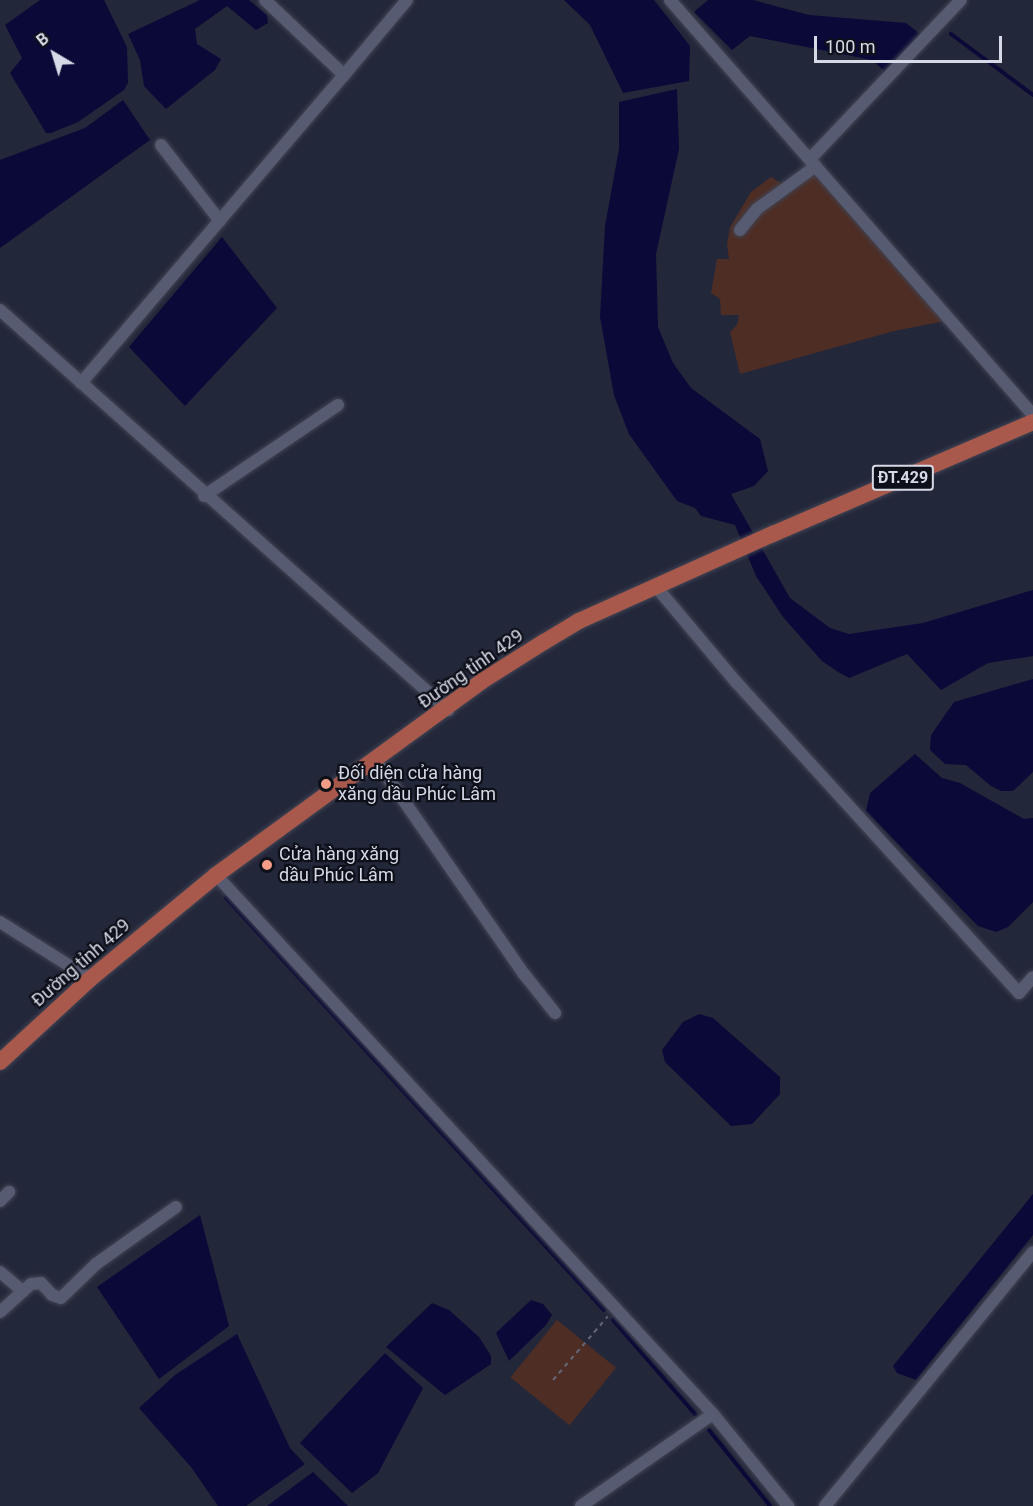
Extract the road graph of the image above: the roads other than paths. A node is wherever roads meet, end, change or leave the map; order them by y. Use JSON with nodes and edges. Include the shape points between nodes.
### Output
{"nodes":[{"id":1,"x":265,"y":0,"type":"edge"},
{"id":2,"x":406,"y":0,"type":"edge"},
{"id":3,"x":670,"y":0,"type":"edge"},
{"id":4,"x":961,"y":0,"type":"edge"},
{"id":5,"x":344,"y":75,"type":"junction"},
{"id":6,"x":161,"y":145,"type":"dead end"},
{"id":7,"x":813,"y":162,"type":"junction"},
{"id":8,"x":220,"y":221,"type":"junction"},
{"id":9,"x":740,"y":230,"type":"dead end"},
{"id":10,"x":0,"y":310,"type":"edge"},
{"id":11,"x":81,"y":383,"type":"junction"},
{"id":12,"x":338,"y":405,"type":"dead end"},
{"id":13,"x":1033,"y":415,"type":"edge"},
{"id":14,"x":1033,"y":422,"type":"edge"},
{"id":15,"x":204,"y":496,"type":"junction"},
{"id":16,"x":658,"y":588,"type":"junction"},
{"id":17,"x":448,"y":710,"type":"junction"},
{"id":18,"x":375,"y":759,"type":"junction"},
{"id":19,"x":216,"y":875,"type":"junction"},
{"id":20,"x":0,"y":922,"type":"edge"},
{"id":21,"x":1033,"y":977,"type":"edge"},
{"id":22,"x":90,"y":979,"type":"junction"},
{"id":23,"x":555,"y":1013,"type":"dead end"},
{"id":24,"x":0,"y":1062,"type":"edge"},
{"id":25,"x":176,"y":1207,"type":"dead end"},
{"id":26,"x":1033,"y":1252,"type":"edge"},
{"id":27,"x":0,"y":1272,"type":"edge"},
{"id":28,"x":23,"y":1291,"type":"junction"},
{"id":29,"x":0,"y":1312,"type":"edge"},
{"id":30,"x":713,"y":1414,"type":"junction"},
{"id":31,"x":581,"y":1506,"type":"edge"},
{"id":32,"x":788,"y":1506,"type":"edge"},
{"id":33,"x":825,"y":1506,"type":"edge"}],
"edges":[{"from":1,"to":5,"type":"street"},
{"from":2,"to":5,"type":"street"},
{"from":3,"to":7,"type":"street"},
{"from":4,"to":7,"type":"street"},
{"from":5,"to":8,"type":"street"},
{"from":6,"to":8,"type":"street"},
{"from":7,"to":9,"type":"street","via":[[757,209]]},
{"from":7,"to":13,"type":"street"},
{"from":8,"to":11,"type":"street"},
{"from":10,"to":11,"type":"street"},
{"from":11,"to":15,"type":"street"},
{"from":12,"to":15,"type":"street"},
{"from":14,"to":16,"type":"main road","name":"Đường tỉnh 429","number":"ĐT.429"},
{"from":15,"to":17,"type":"street"},
{"from":16,"to":17,"type":"main road","name":"Đường tỉnh 429","number":"ĐT.429","via":[[553,637],[482,681]]},
{"from":16,"to":21,"type":"street","via":[[738,683],[1019,993]]},
{"from":17,"to":18,"type":"main road","name":"Đường tỉnh 429","number":"ĐT.429"},
{"from":18,"to":19,"type":"main road","name":"Đường tỉnh 429","number":"ĐT.429"},
{"from":18,"to":23,"type":"street"},
{"from":19,"to":22,"type":"main road","name":"Đường tỉnh 429","number":"ĐT.429"},
{"from":19,"to":30,"type":"street"},
{"from":20,"to":22,"type":"street"},
{"from":22,"to":24,"type":"main road","name":"Đường tỉnh 429","number":"ĐT.429"},
{"from":25,"to":28,"type":"street","via":[[96,1264],[61,1298],[52,1296],[41,1283],[31,1284]]},
{"from":26,"to":33,"type":"street"},
{"from":27,"to":28,"type":"street"},
{"from":28,"to":29,"type":"street"},
{"from":30,"to":31,"type":"street"},
{"from":30,"to":32,"type":"street"}]}
